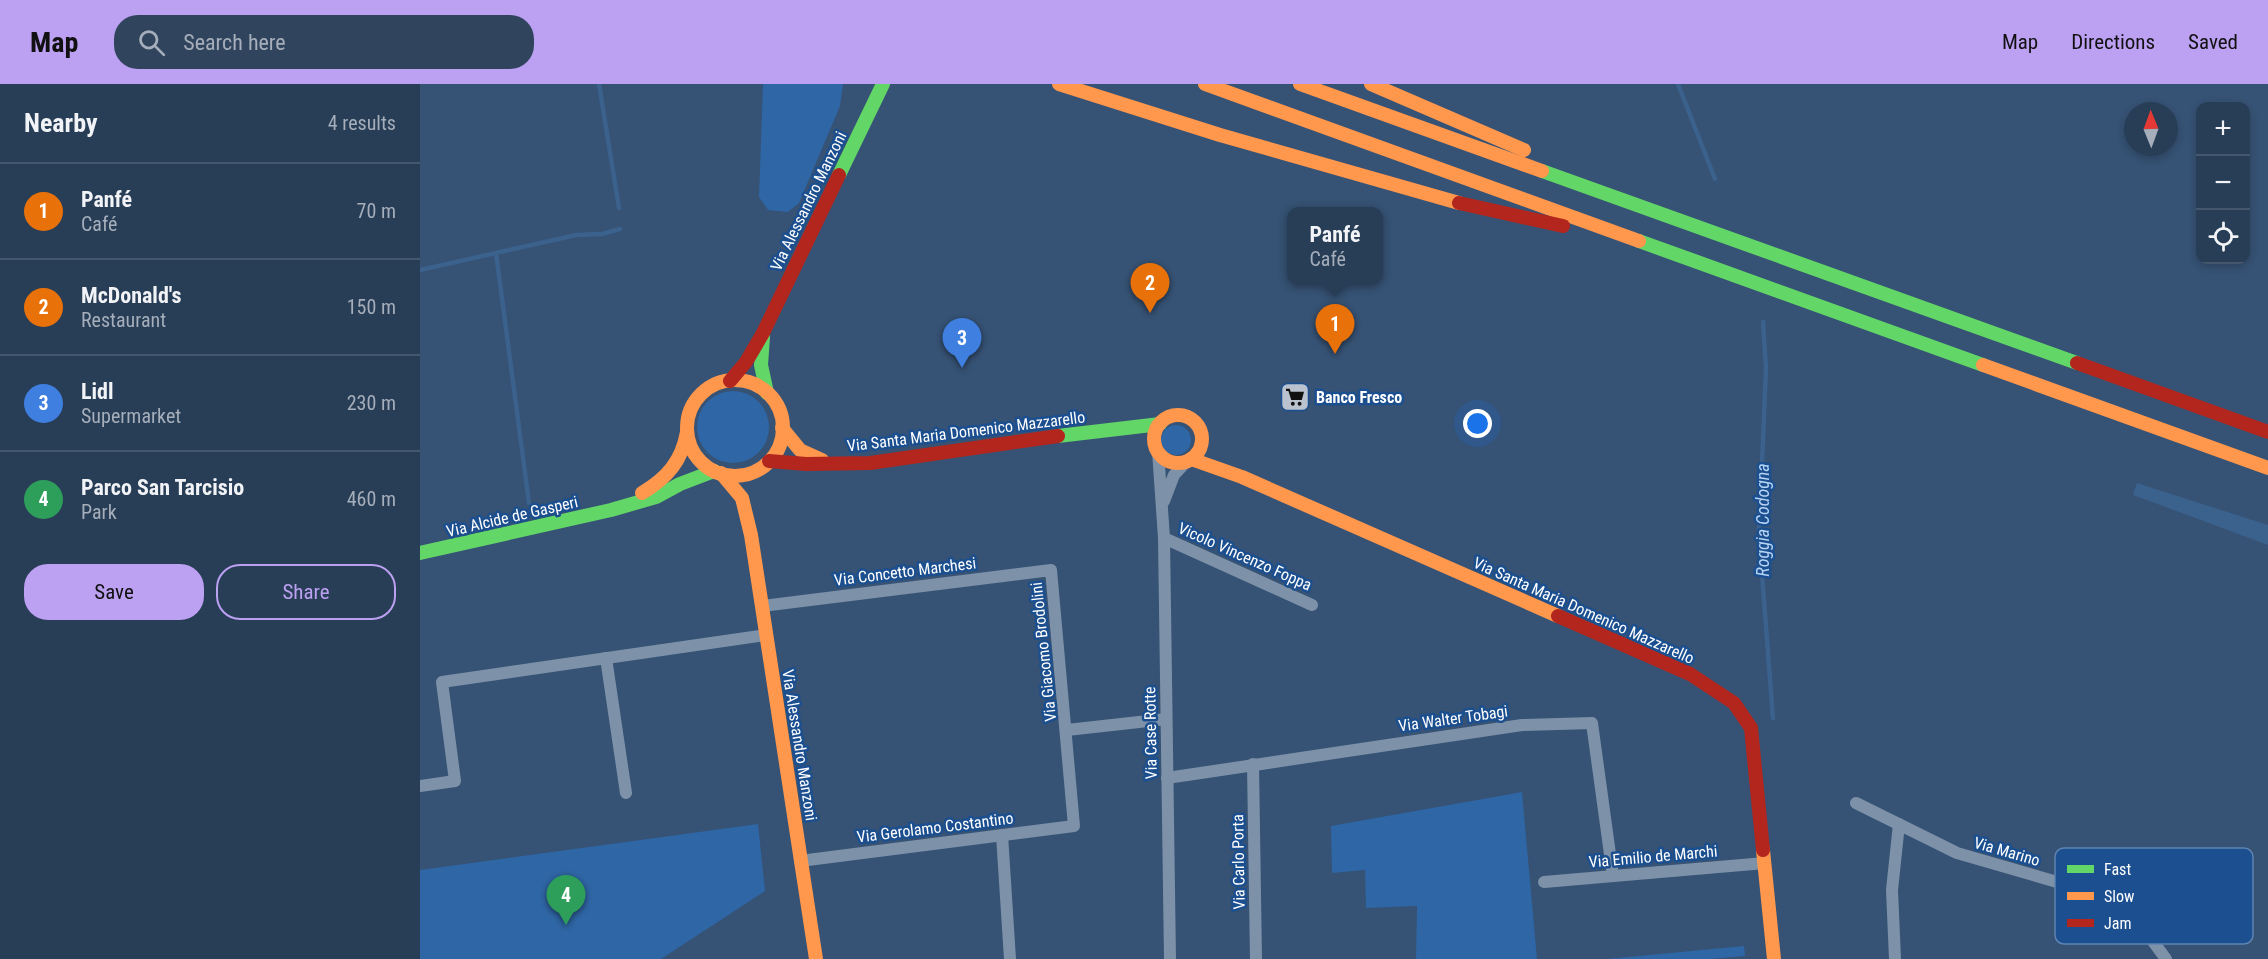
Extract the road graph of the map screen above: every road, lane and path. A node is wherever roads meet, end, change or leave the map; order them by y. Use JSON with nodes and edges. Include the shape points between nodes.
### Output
{"nodes":[{"id":1,"x":883,"y":84,"type":"edge"},
{"id":2,"x":1059,"y":84,"type":"edge"},
{"id":3,"x":1204,"y":84,"type":"edge"},
{"id":4,"x":1300,"y":84,"type":"edge"},
{"id":5,"x":1371,"y":84,"type":"edge"},
{"id":6,"x":1661,"y":214,"type":"junction"},
{"id":7,"x":1650,"y":245,"type":"junction"},
{"id":8,"x":763,"y":333,"type":"junction"},
{"id":9,"x":730,"y":381,"type":"junction"},
{"id":10,"x":767,"y":393,"type":"junction"},
{"id":11,"x":1160,"y":424,"type":"junction"},
{"id":12,"x":782,"y":428,"type":"junction"},
{"id":13,"x":1107,"y":431,"type":"junction"},
{"id":14,"x":687,"y":432,"type":"junction"},
{"id":15,"x":2268,"y":432,"type":"edge"},
{"id":16,"x":1202,"y":438,"type":"junction"},
{"id":17,"x":1158,"y":450,"type":"junction"},
{"id":18,"x":1189,"y":460,"type":"junction"},
{"id":19,"x":830,"y":463,"type":"junction"},
{"id":20,"x":766,"y":464,"type":"junction"},
{"id":21,"x":2268,"y":468,"type":"edge"},
{"id":22,"x":718,"y":472,"type":"junction"},
{"id":23,"x":1242,"y":477,"type":"junction"},
{"id":24,"x":1162,"y":507,"type":"junction"},
{"id":25,"x":611,"y":510,"type":"junction"},
{"id":26,"x":751,"y":535,"type":"junction"},
{"id":27,"x":1164,"y":538,"type":"junction"},
{"id":28,"x":420,"y":553,"type":"edge"},
{"id":29,"x":1051,"y":570,"type":"joint"},
{"id":30,"x":1312,"y":605,"type":"dead end"},
{"id":31,"x":762,"y":606,"type":"junction"},
{"id":32,"x":766,"y":636,"type":"junction"},
{"id":33,"x":606,"y":658,"type":"junction"},
{"id":34,"x":1166,"y":719,"type":"junction"},
{"id":35,"x":1067,"y":730,"type":"junction"},
{"id":36,"x":1253,"y":764,"type":"junction"},
{"id":37,"x":1167,"y":778,"type":"junction"},
{"id":38,"x":420,"y":786,"type":"edge"},
{"id":39,"x":626,"y":793,"type":"dead end"},
{"id":40,"x":1857,"y":803,"type":"dead end"},
{"id":41,"x":1899,"y":824,"type":"junction"},
{"id":42,"x":1074,"y":826,"type":"joint"},
{"id":43,"x":1002,"y":835,"type":"junction"},
{"id":44,"x":800,"y":861,"type":"junction"},
{"id":45,"x":1765,"y":863,"type":"junction"},
{"id":46,"x":1613,"y":876,"type":"junction"},
{"id":47,"x":2055,"y":881,"type":"edge"},
{"id":48,"x":1544,"y":882,"type":"dead end"},
{"id":49,"x":2155,"y":944,"type":"edge"},
{"id":50,"x":816,"y":959,"type":"edge"},
{"id":51,"x":1011,"y":959,"type":"edge"},
{"id":52,"x":1170,"y":959,"type":"edge"},
{"id":53,"x":1256,"y":959,"type":"edge"},
{"id":54,"x":1774,"y":959,"type":"edge"},
{"id":55,"x":1895,"y":959,"type":"edge"},
{"id":56,"x":2166,"y":959,"type":"edge"}],
"edges":[{"from":1,"to":8,"type":"main road","name":"Via Alessandro Manzoni"},
{"from":2,"to":7,"type":"main road","via":[[1468,206]]},
{"from":3,"to":7,"type":"main road"},
{"from":4,"to":6,"type":"main road"},
{"from":5,"to":6,"type":"main road"},
{"from":6,"to":15,"type":"main road"},
{"from":7,"to":21,"type":"main road"},
{"from":8,"to":9,"type":"main road","name":"Via Alessandro Manzoni"},
{"from":8,"to":10,"type":"main road","name":"Via Alessandro Manzoni","via":[[761,365]]},
{"from":9,"to":10,"type":"main road","via":[[750,383]]},
{"from":9,"to":14,"type":"main road","via":[[712,386],[697,398],[688,417]]},
{"from":10,"to":12,"type":"main road","via":[[778,408]]},
{"from":11,"to":13,"type":"main road","name":"Via Santa Maria Domenico Mazzarello"},
{"from":11,"to":16,"type":"main road","via":[[1170,417],[1186,416],[1198,426]]},
{"from":11,"to":17,"type":"main road","via":[[1155,436]]},
{"from":12,"to":19,"type":"main road","name":"Via Santa Maria Domenico Mazzarello","via":[[800,450]]},
{"from":12,"to":20,"type":"main road","via":[[778,447]]},
{"from":13,"to":17,"type":"main road","name":"Via Santa Maria Domenico Mazzarello","via":[[1130,434]]},
{"from":13,"to":19,"type":"main road","name":"Via Santa Maria Domenico Mazzarello","via":[[870,463]]},
{"from":14,"to":22,"type":"main road","via":[[696,456]]},
{"from":14,"to":25,"type":"main road","name":"Via Alcide de Gasperi","via":[[682,456],[668,474]]},
{"from":16,"to":18,"type":"main road","via":[[1200,449]]},
{"from":16,"to":23,"type":"main road","name":"Via Santa Maria Domenico Mazzarello"},
{"from":17,"to":18,"type":"main road","via":[[1172,462]]},
{"from":17,"to":24,"type":"street","name":"Via Case Rotte"},
{"from":18,"to":23,"type":"main road","name":"Via Santa Maria Domenico Mazzarello"},
{"from":18,"to":24,"type":"street","name":"Via Case Rotte","via":[[1174,475]]},
{"from":19,"to":20,"type":"main road","name":"Via Santa Maria Domenico Mazzarello"},
{"from":20,"to":22,"type":"main road","via":[[743,475]]},
{"from":20,"to":26,"type":"main road","name":"Via Alessandro Manzoni","via":[[753,490]]},
{"from":22,"to":25,"type":"main road","name":"Via Alcide de Gasperi","via":[[686,482],[656,498]]},
{"from":22,"to":26,"type":"main road","name":"Via Alessandro Manzoni","via":[[742,498]]},
{"from":23,"to":45,"type":"main road","name":"Via Santa Maria Domenico Mazzarello","via":[[1690,674],[1734,703],[1751,728]]},
{"from":24,"to":27,"type":"street","name":"Via Case Rotte"},
{"from":25,"to":28,"type":"main road","name":"Via Alcide de Gasperi"},
{"from":26,"to":31,"type":"main road","name":"Via Alessandro Manzoni"},
{"from":27,"to":30,"type":"street","name":"Vicolo Vincenzo Foppa"},
{"from":27,"to":34,"type":"street","name":"Via Case Rotte"},
{"from":29,"to":31,"type":"street","name":"Via Concetto Marchesi"},
{"from":29,"to":35,"type":"street","name":"Via Giacomo Brodolini"},
{"from":31,"to":32,"type":"main road","name":"Via Alessandro Manzoni"},
{"from":32,"to":33,"type":"street"},
{"from":32,"to":44,"type":"main road","name":"Via Alessandro Manzoni"},
{"from":33,"to":38,"type":"street","via":[[442,682],[455,781]]},
{"from":33,"to":39,"type":"street"},
{"from":34,"to":35,"type":"street","name":"Via Giacomo Brodolini"},
{"from":34,"to":37,"type":"street","name":"Via Case Rotte"},
{"from":35,"to":42,"type":"street","name":"Via Giacomo Brodolini"},
{"from":36,"to":37,"type":"street","name":"Via Walter Tobagi"},
{"from":36,"to":46,"type":"street","name":"Via Walter Tobagi","via":[[1522,725],[1592,723]]},
{"from":36,"to":53,"type":"street","name":"Via Carlo Porta"},
{"from":37,"to":52,"type":"street","name":"Via Case Rotte"},
{"from":40,"to":41,"type":"street","name":"Via Marino"},
{"from":41,"to":47,"type":"street","name":"Via Marino","via":[[1958,853]]},
{"from":41,"to":55,"type":"street","via":[[1892,890]]},
{"from":42,"to":43,"type":"street","name":"Via Gerolamo Costantino"},
{"from":43,"to":44,"type":"street","name":"Via Gerolamo Costantino"},
{"from":43,"to":51,"type":"street"},
{"from":44,"to":50,"type":"main road","name":"Via Alessandro Manzoni"},
{"from":45,"to":46,"type":"street","name":"Via Emilio de Marchi"},
{"from":45,"to":54,"type":"main road","name":"Via Santa Maria Domenico Mazzarello"},
{"from":46,"to":48,"type":"street","name":"Via Emilio de Marchi"},
{"from":49,"to":56,"type":"street","name":"Via Marino"}]}
